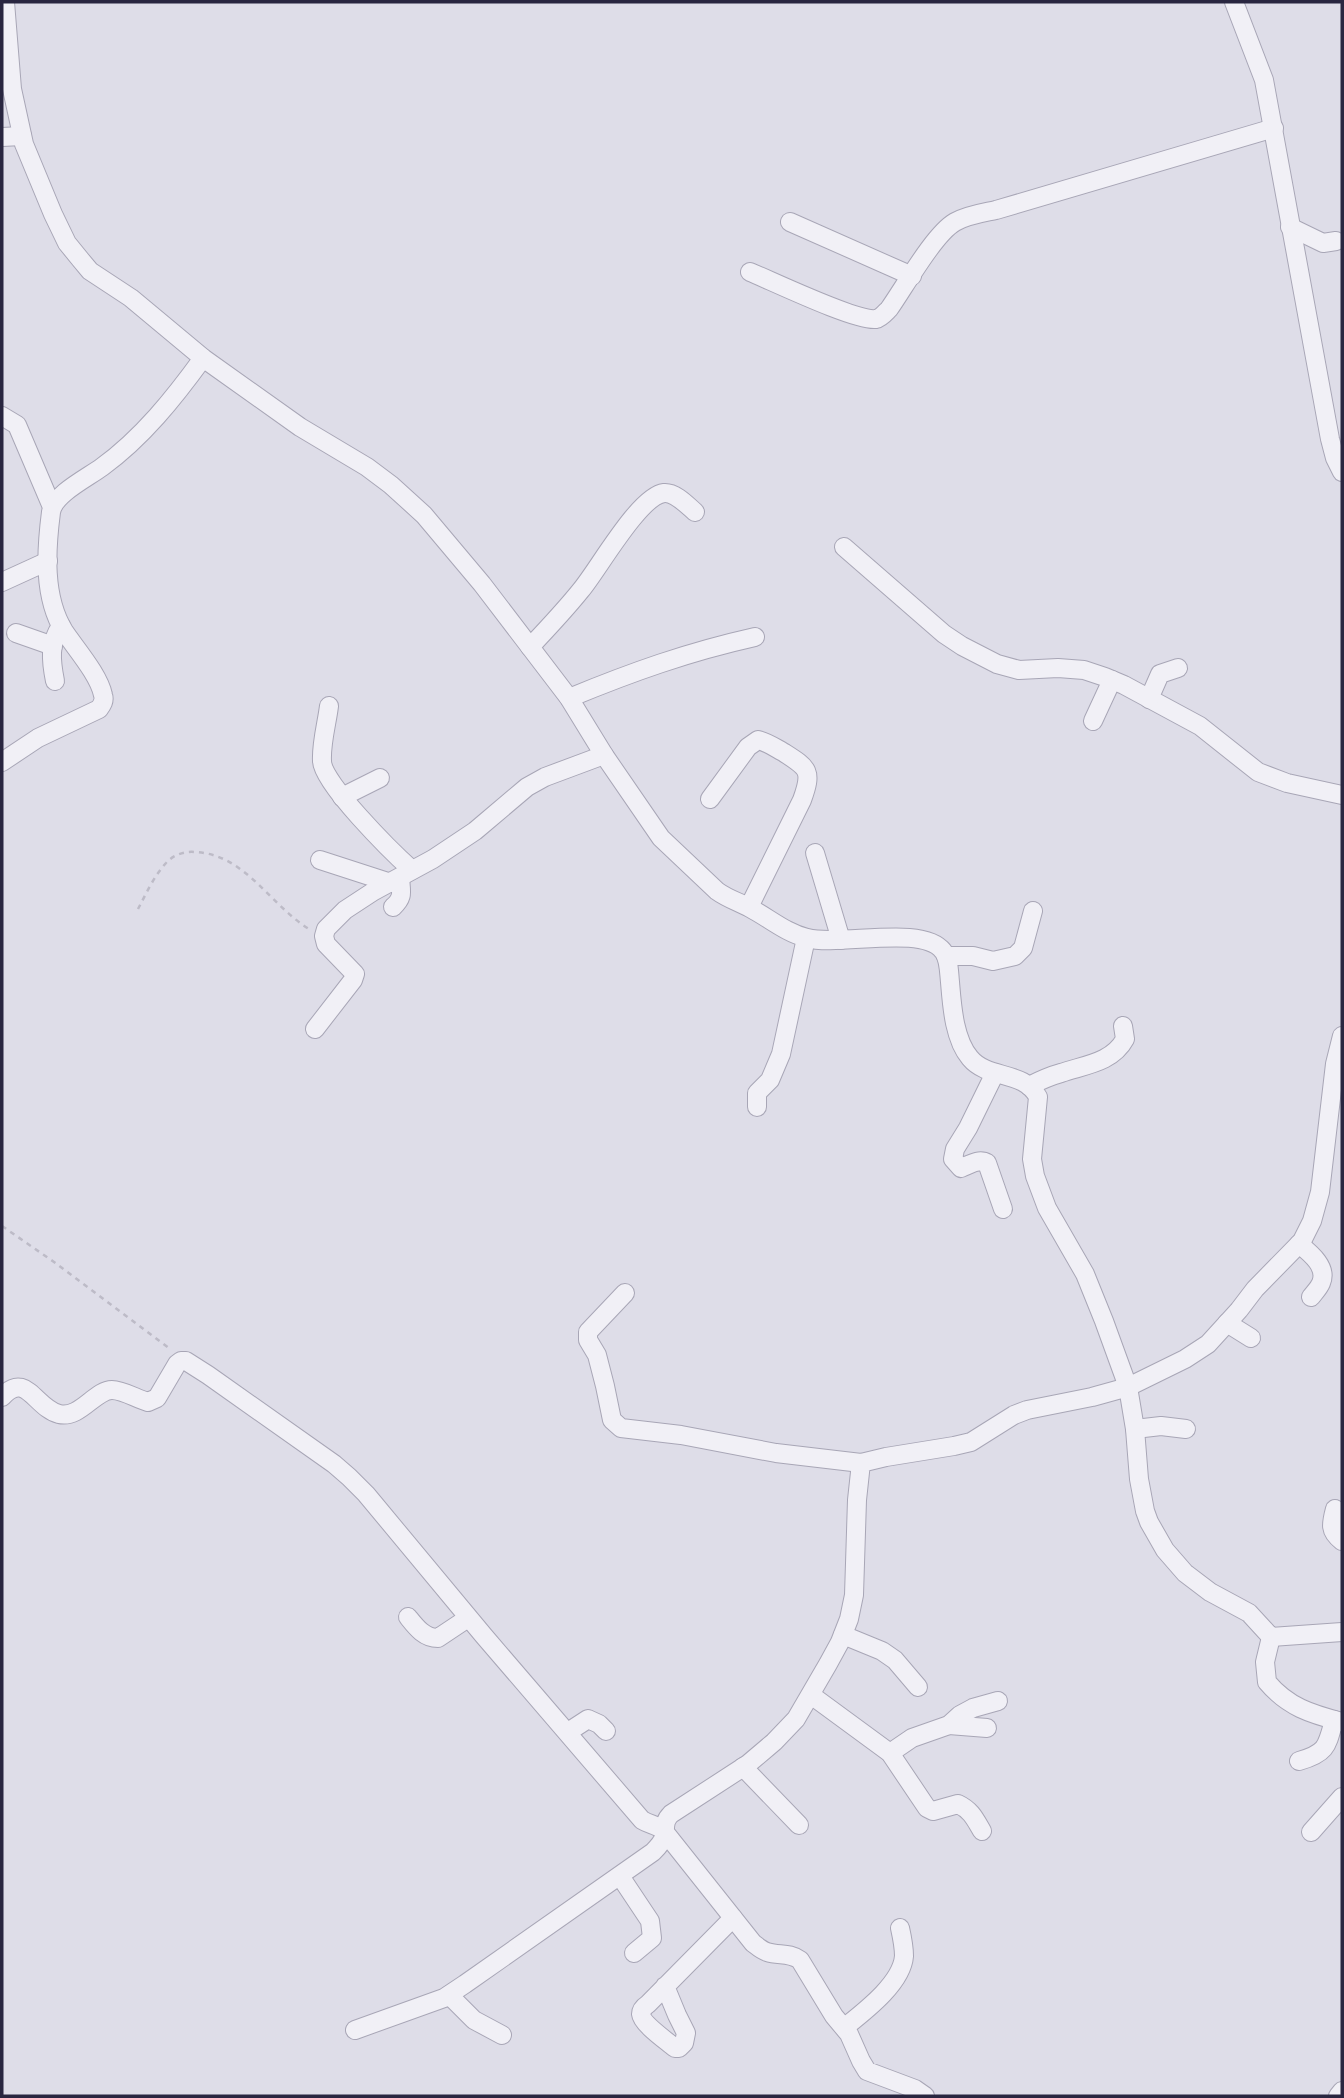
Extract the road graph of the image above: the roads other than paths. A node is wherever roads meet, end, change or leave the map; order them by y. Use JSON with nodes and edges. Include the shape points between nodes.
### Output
{"nodes":[{"id":1,"x":5,"y":2,"type":"edge"},
{"id":2,"x":1234,"y":2,"type":"edge"},
{"id":3,"x":1274,"y":128,"type":"junction"},
{"id":4,"x":22,"y":136,"type":"junction"},
{"id":5,"x":2,"y":137,"type":"edge"},
{"id":6,"x":790,"y":222,"type":"dead end"},
{"id":7,"x":1290,"y":227,"type":"junction"},
{"id":8,"x":1336,"y":241,"type":"dead end"},
{"id":9,"x":750,"y":272,"type":"dead end"},
{"id":10,"x":912,"y":276,"type":"junction"},
{"id":11,"x":203,"y":358,"type":"junction"},
{"id":12,"x":2,"y":416,"type":"edge"},
{"id":13,"x":1342,"y":472,"type":"edge"},
{"id":14,"x":52,"y":508,"type":"junction"},
{"id":15,"x":695,"y":512,"type":"dead end"},
{"id":16,"x":844,"y":547,"type":"dead end"},
{"id":17,"x":48,"y":561,"type":"junction"},
{"id":18,"x":2,"y":582,"type":"edge"},
{"id":19,"x":61,"y":626,"type":"junction"},
{"id":20,"x":16,"y":633,"type":"dead end"},
{"id":21,"x":755,"y":638,"type":"dead end"},
{"id":22,"x":52,"y":646,"type":"junction"},
{"id":23,"x":530,"y":647,"type":"junction"},
{"id":24,"x":1178,"y":668,"type":"dead end"},
{"id":25,"x":1112,"y":680,"type":"junction"},
{"id":26,"x":55,"y":681,"type":"dead end"},
{"id":27,"x":569,"y":698,"type":"junction"},
{"id":28,"x":1149,"y":699,"type":"junction"},
{"id":29,"x":329,"y":706,"type":"dead end"},
{"id":30,"x":1093,"y":721,"type":"dead end"},
{"id":31,"x":604,"y":755,"type":"junction"},
{"id":32,"x":2,"y":762,"type":"edge"},
{"id":33,"x":380,"y":778,"type":"dead end"},
{"id":34,"x":1342,"y":795,"type":"edge"},
{"id":35,"x":342,"y":797,"type":"junction"},
{"id":36,"x":710,"y":799,"type":"dead end"},
{"id":37,"x":815,"y":853,"type":"dead end"},
{"id":38,"x":320,"y":860,"type":"dead end"},
{"id":39,"x":401,"y":877,"type":"junction"},
{"id":40,"x":393,"y":907,"type":"dead end"},
{"id":41,"x":749,"y":907,"type":"junction"},
{"id":42,"x":1033,"y":911,"type":"dead end"},
{"id":43,"x":806,"y":938,"type":"junction"},
{"id":44,"x":841,"y":940,"type":"junction"},
{"id":45,"x":946,"y":956,"type":"junction"},
{"id":46,"x":1123,"y":1026,"type":"dead end"},
{"id":47,"x":315,"y":1029,"type":"dead end"},
{"id":48,"x":1342,"y":1036,"type":"edge"},
{"id":49,"x":995,"y":1073,"type":"junction"},
{"id":50,"x":1029,"y":1086,"type":"junction"},
{"id":51,"x":757,"y":1107,"type":"dead end"},
{"id":52,"x":1003,"y":1209,"type":"dead end"},
{"id":53,"x":1299,"y":1244,"type":"junction"},
{"id":54,"x":625,"y":1293,"type":"dead end"},
{"id":55,"x":1311,"y":1297,"type":"dead end"},
{"id":56,"x":1227,"y":1324,"type":"junction"},
{"id":57,"x":1251,"y":1338,"type":"dead end"},
{"id":58,"x":1128,"y":1387,"type":"junction"},
{"id":59,"x":2,"y":1397,"type":"edge"},
{"id":60,"x":1135,"y":1429,"type":"junction"},
{"id":61,"x":1186,"y":1429,"type":"dead end"},
{"id":62,"x":861,"y":1463,"type":"junction"},
{"id":63,"x":1335,"y":1509,"type":"dead end"},
{"id":64,"x":1342,"y":1541,"type":"edge"},
{"id":65,"x":408,"y":1617,"type":"dead end"},
{"id":66,"x":468,"y":1618,"type":"junction"},
{"id":67,"x":1342,"y":1632,"type":"edge"},
{"id":68,"x":843,"y":1635,"type":"junction"},
{"id":69,"x":1271,"y":1637,"type":"junction"},
{"id":70,"x":918,"y":1686,"type":"dead end"},
{"id":71,"x":811,"y":1695,"type":"junction"},
{"id":72,"x":998,"y":1701,"type":"dead end"},
{"id":73,"x":1338,"y":1721,"type":"edge"},
{"id":74,"x":949,"y":1726,"type":"junction"},
{"id":75,"x":987,"y":1728,"type":"dead end"},
{"id":76,"x":606,"y":1731,"type":"dead end"},
{"id":77,"x":568,"y":1732,"type":"junction"},
{"id":78,"x":890,"y":1754,"type":"junction"},
{"id":79,"x":1299,"y":1760,"type":"dead end"},
{"id":80,"x":743,"y":1767,"type":"junction"},
{"id":81,"x":1342,"y":1797,"type":"edge"},
{"id":82,"x":799,"y":1825,"type":"dead end"},
{"id":83,"x":664,"y":1831,"type":"junction"},
{"id":84,"x":982,"y":1831,"type":"dead end"},
{"id":85,"x":1311,"y":1832,"type":"dead end"},
{"id":86,"x":620,"y":1876,"type":"junction"},
{"id":87,"x":733,"y":1917,"type":"junction"},
{"id":88,"x":901,"y":1928,"type":"dead end"},
{"id":89,"x":634,"y":1953,"type":"dead end"},
{"id":90,"x":665,"y":1986,"type":"dead end"},
{"id":91,"x":449,"y":1995,"type":"junction"},
{"id":92,"x":845,"y":2026,"type":"junction"},
{"id":93,"x":355,"y":2030,"type":"dead end"},
{"id":94,"x":502,"y":2035,"type":"dead end"},
{"id":95,"x":1342,"y":2091,"type":"edge"},
{"id":96,"x":925,"y":2096,"type":"edge"},
{"id":97,"x":1338,"y":2096,"type":"edge"}],
"edges":[{"from":1,"to":4,"type":"street","via":[[12,89]]},
{"from":2,"to":3,"type":"street","via":[[1264,80]]},
{"from":3,"to":7,"type":"street"},
{"from":3,"to":10,"type":"street","via":[[970,216],[938,237]]},
{"from":4,"to":5,"type":"street"},
{"from":4,"to":11,"type":"street","via":[[53,214],[80,259]]},
{"from":6,"to":10,"type":"street"},
{"from":7,"to":8,"type":"street","via":[[1323,243]]},
{"from":7,"to":13,"type":"street","via":[[1330,439]]},
{"from":9,"to":10,"type":"street","via":[[876,319],[889,309]]},
{"from":11,"to":14,"type":"street","via":[[137,437],[61,495]]},
{"from":11,"to":23,"type":"street","via":[[391,485],[424,515]]},
{"from":12,"to":14,"type":"street","via":[[17,425]]},
{"from":14,"to":17,"type":"street"},
{"from":15,"to":23,"type":"street","via":[[670,493],[650,500],[581,591]]},
{"from":16,"to":25,"type":"street","via":[[944,634],[997,664],[1018,670],[1084,670]]},
{"from":17,"to":18,"type":"street"},
{"from":17,"to":19,"type":"street","via":[[49,593]]},
{"from":19,"to":22,"type":"street"},
{"from":19,"to":32,"type":"street","via":[[90,668],[104,702]]},
{"from":20,"to":22,"type":"street"},
{"from":21,"to":27,"type":"street","via":[[636,670]]},
{"from":22,"to":26,"type":"street"},
{"from":23,"to":27,"type":"street"},
{"from":24,"to":28,"type":"street","via":[[1160,674]]},
{"from":25,"to":28,"type":"street"},
{"from":25,"to":30,"type":"street"},
{"from":27,"to":31,"type":"street"},
{"from":28,"to":34,"type":"street","via":[[1200,726],[1258,772]]},
{"from":29,"to":35,"type":"street","via":[[321,763]]},
{"from":31,"to":39,"type":"street","via":[[527,787],[475,831]]},
{"from":31,"to":41,"type":"street","via":[[661,838],[717,891]]},
{"from":33,"to":35,"type":"street"},
{"from":35,"to":39,"type":"street"},
{"from":36,"to":41,"type":"street","via":[[758,740],[805,769],[808,784],[802,800]]},
{"from":37,"to":44,"type":"street"},
{"from":38,"to":39,"type":"street"},
{"from":39,"to":40,"type":"street","via":[[400,901]]},
{"from":39,"to":47,"type":"street","via":[[345,911],[326,929],[326,944],[355,974]]},
{"from":41,"to":43,"type":"street"},
{"from":42,"to":45,"type":"street","via":[[1023,948],[1015,956],[993,961]]},
{"from":43,"to":44,"type":"street"},
{"from":43,"to":51,"type":"street","via":[[780,1054],[770,1080],[757,1093]]},
{"from":44,"to":45,"type":"street","via":[[917,938],[937,946]]},
{"from":45,"to":49,"type":"street","via":[[962,1045],[975,1062]]},
{"from":46,"to":50,"type":"street","via":[[1125,1039],[1111,1056]]},
{"from":48,"to":53,"type":"street","via":[[1320,1192],[1312,1222]]},
{"from":49,"to":50,"type":"street"},
{"from":49,"to":52,"type":"street","via":[[953,1159],[961,1168],[978,1161],[987,1163]]},
{"from":50,"to":58,"type":"street","via":[[1038,1101],[1032,1159],[1040,1192],[1085,1274]]},
{"from":53,"to":55,"type":"street","via":[[1322,1270],[1322,1281]]},
{"from":53,"to":56,"type":"street"},
{"from":54,"to":62,"type":"street","via":[[588,1332],[617,1426]]},
{"from":56,"to":57,"type":"street"},
{"from":56,"to":58,"type":"street","via":[[1185,1359]]},
{"from":58,"to":60,"type":"street"},
{"from":58,"to":62,"type":"street","via":[[1027,1410],[963,1444]]},
{"from":59,"to":66,"type":"street","via":[[17,1386],[61,1415],[111,1390],[148,1402],[157,1398],[177,1364],[186,1361],[349,1477]]},
{"from":60,"to":61,"type":"street"},
{"from":60,"to":69,"type":"street","via":[[1145,1511],[1159,1541],[1185,1573],[1250,1613]]},
{"from":62,"to":68,"type":"street","via":[[854,1595]]},
{"from":63,"to":64,"type":"street","via":[[1330,1527]]},
{"from":65,"to":66,"type":"street","via":[[433,1638]]},
{"from":66,"to":77,"type":"street"},
{"from":67,"to":69,"type":"street"},
{"from":68,"to":70,"type":"street","via":[[895,1660]]},
{"from":68,"to":71,"type":"street"},
{"from":69,"to":73,"type":"street","via":[[1266,1682],[1302,1710]]},
{"from":71,"to":78,"type":"street"},
{"from":71,"to":80,"type":"street","via":[[787,1729]]},
{"from":72,"to":74,"type":"street","via":[[973,1708]]},
{"from":73,"to":79,"type":"street","via":[[1324,1750]]},
{"from":74,"to":75,"type":"street"},
{"from":74,"to":78,"type":"street","via":[[912,1738]]},
{"from":76,"to":77,"type":"street","via":[[588,1719]]},
{"from":77,"to":83,"type":"street","via":[[642,1820]]},
{"from":78,"to":84,"type":"street","via":[[927,1808],[933,1811],[958,1804],[973,1815]]},
{"from":80,"to":82,"type":"street"},
{"from":80,"to":83,"type":"street","via":[[666,1818]]},
{"from":81,"to":85,"type":"street"},
{"from":83,"to":86,"type":"street","via":[[659,1846]]},
{"from":83,"to":87,"type":"street"},
{"from":86,"to":89,"type":"street","via":[[652,1930],[652,1938]]},
{"from":86,"to":91,"type":"street"},
{"from":87,"to":90,"type":"street"},
{"from":87,"to":92,"type":"street","via":[[764,1951],[800,1960]]},
{"from":88,"to":92,"type":"street","via":[[901,1967],[871,2006]]},
{"from":91,"to":93,"type":"street"},
{"from":91,"to":94,"type":"street","via":[[474,2020]]},
{"from":92,"to":96,"type":"street","via":[[867,2071]]},
{"from":95,"to":97,"type":"street"}]}
